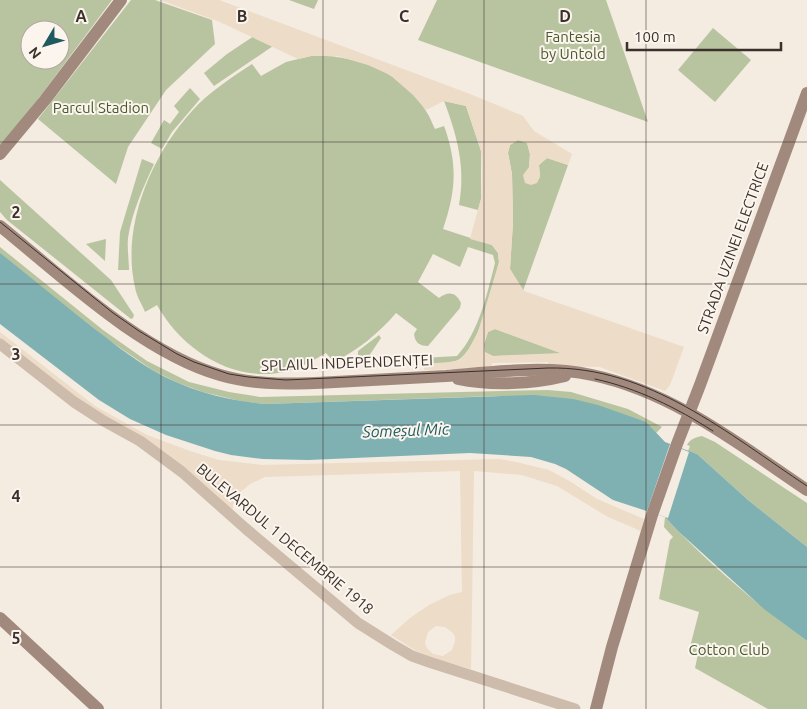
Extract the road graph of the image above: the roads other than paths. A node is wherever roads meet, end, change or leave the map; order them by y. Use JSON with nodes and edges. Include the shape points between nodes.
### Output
{"nodes":[{"id":1,"x":121,"y":0,"type":"edge"},
{"id":2,"x":807,"y":93,"type":"edge"},
{"id":3,"x":0,"y":154,"type":"edge"},
{"id":4,"x":0,"y":226,"type":"edge"},
{"id":5,"x":0,"y":344,"type":"edge"},
{"id":6,"x":689,"y":413,"type":"junction"},
{"id":7,"x":807,"y":490,"type":"edge"},
{"id":8,"x":0,"y":618,"type":"edge"},
{"id":9,"x":98,"y":709,"type":"edge"},
{"id":10,"x":575,"y":709,"type":"edge"},
{"id":11,"x":596,"y":709,"type":"edge"}],
"edges":[{"from":1,"to":3,"type":"main road"},
{"from":2,"to":6,"type":"main road","name":"STRADA UZINEI ELECTRICE"},
{"from":4,"to":6,"type":"main road","name":"SPLAIUL INDEPENDENȚEI","via":[[131,330],[207,371],[247,381],[290,383],[444,376],[479,383],[548,380],[576,373],[640,389]]},
{"from":5,"to":10,"type":"street","name":"BULEVARDUL 1 DECEMBRIE 1918","via":[[74,402],[182,472],[371,632],[412,656]]},
{"from":6,"to":7,"type":"main road","name":"SPLAIUL INDEPENDENȚEI"},
{"from":6,"to":11,"type":"main road","name":"STRADA UZINEI ELECTRICE","via":[[652,515]]},
{"from":8,"to":9,"type":"main road"}]}
